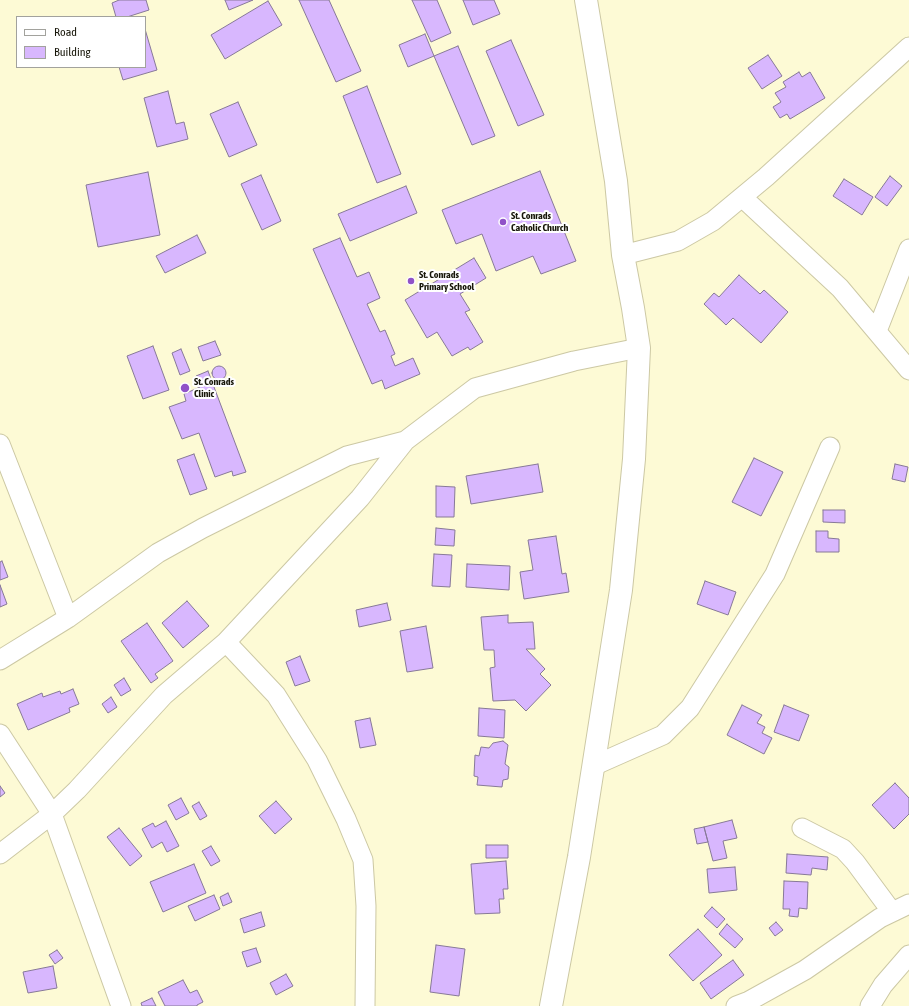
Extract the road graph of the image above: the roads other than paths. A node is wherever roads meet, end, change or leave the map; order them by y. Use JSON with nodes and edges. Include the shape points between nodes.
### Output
{"nodes":[{"id":1,"x":586,"y":0,"type":"edge"},
{"id":2,"x":909,"y":47,"type":"edge"},
{"id":3,"x":742,"y":198,"type":"junction"},
{"id":4,"x":909,"y":248,"type":"edge"},
{"id":5,"x":623,"y":255,"type":"junction"},
{"id":6,"x":876,"y":331,"type":"junction"},
{"id":7,"x":639,"y":348,"type":"junction"},
{"id":8,"x":909,"y":370,"type":"edge"},
{"id":9,"x":405,"y":441,"type":"junction"},
{"id":10,"x":0,"y":444,"type":"edge"},
{"id":11,"x":830,"y":447,"type":"dead end"},
{"id":12,"x":68,"y":618,"type":"junction"},
{"id":13,"x":226,"y":642,"type":"junction"},
{"id":14,"x":0,"y":660,"type":"edge"},
{"id":15,"x":0,"y":734,"type":"edge"},
{"id":16,"x":593,"y":766,"type":"junction"},
{"id":17,"x":52,"y":814,"type":"junction"},
{"id":18,"x":802,"y":828,"type":"dead end"},
{"id":19,"x":0,"y":854,"type":"edge"},
{"id":20,"x":901,"y":908,"type":"edge"},
{"id":21,"x":909,"y":955,"type":"edge"},
{"id":22,"x":121,"y":1006,"type":"edge"},
{"id":23,"x":365,"y":1006,"type":"edge"},
{"id":24,"x":551,"y":1006,"type":"edge"},
{"id":25,"x":736,"y":1006,"type":"edge"},
{"id":26,"x":870,"y":1006,"type":"edge"}],
"edges":[{"from":1,"to":5,"type":"main road","via":[[616,182]]},
{"from":2,"to":3,"type":"street"},
{"from":3,"to":5,"type":"street","via":[[713,221],[678,241]]},
{"from":3,"to":6,"type":"street","via":[[840,288]]},
{"from":4,"to":6,"type":"street"},
{"from":5,"to":7,"type":"main road"},
{"from":6,"to":8,"type":"street"},
{"from":7,"to":9,"type":"street","via":[[574,361],[475,388]]},
{"from":7,"to":16,"type":"main road","via":[[634,459],[621,590]]},
{"from":9,"to":12,"type":"street","via":[[347,456],[203,528],[158,553]]},
{"from":9,"to":13,"type":"street","via":[[360,498]]},
{"from":10,"to":12,"type":"street"},
{"from":11,"to":16,"type":"street","via":[[775,574],[690,708],[663,735]]},
{"from":12,"to":14,"type":"street"},
{"from":13,"to":17,"type":"street","via":[[164,695]]},
{"from":13,"to":23,"type":"street","via":[[276,695],[317,760],[363,860],[366,906]]},
{"from":15,"to":17,"type":"street"},
{"from":16,"to":24,"type":"main road"},
{"from":17,"to":19,"type":"street"},
{"from":17,"to":22,"type":"street"},
{"from":18,"to":20,"type":"street","via":[[843,848]]},
{"from":20,"to":25,"type":"street","via":[[880,918],[805,970]]},
{"from":21,"to":26,"type":"street","via":[[883,985]]}]}
